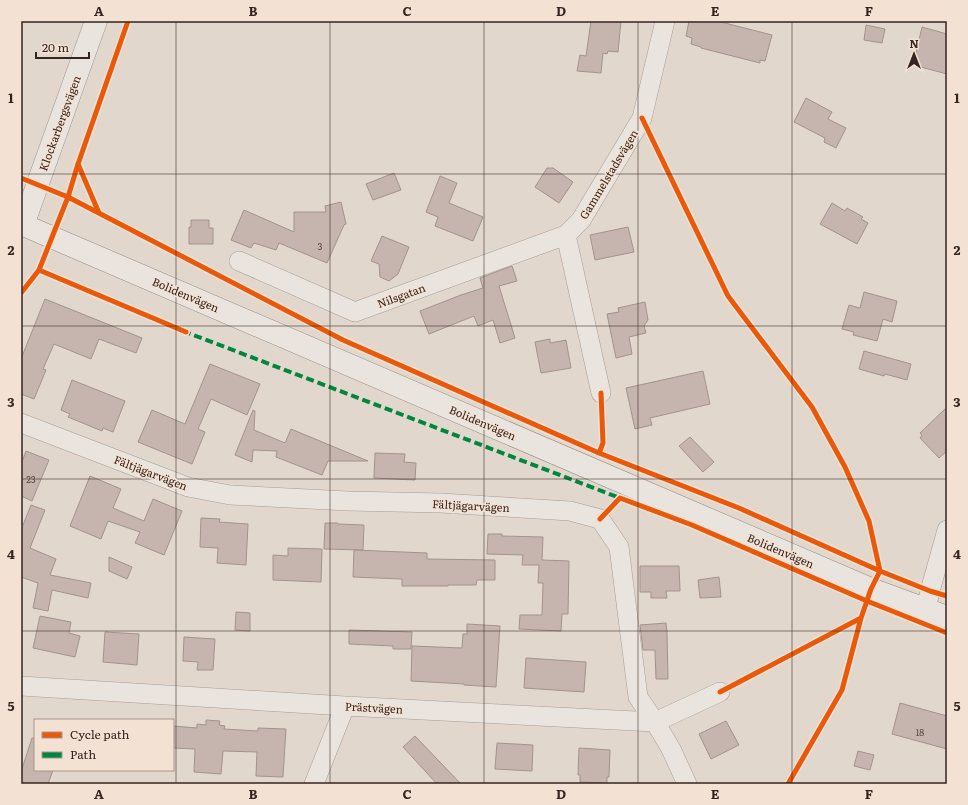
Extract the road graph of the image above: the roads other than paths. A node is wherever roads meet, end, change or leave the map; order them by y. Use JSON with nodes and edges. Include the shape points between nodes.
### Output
{"nodes":[{"id":1,"x":96,"y":21,"type":"edge"},
{"id":2,"x":665,"y":21,"type":"edge"},
{"id":3,"x":22,"y":225,"type":"edge"},
{"id":4,"x":566,"y":235,"type":"junction"},
{"id":5,"x":239,"y":261,"type":"dead end"},
{"id":6,"x":601,"y":393,"type":"dead end"},
{"id":7,"x":21,"y":423,"type":"edge"},
{"id":8,"x":947,"y":530,"type":"edge"},
{"id":9,"x":926,"y":609,"type":"junction"},
{"id":10,"x":947,"y":617,"type":"edge"},
{"id":11,"x":21,"y":686,"type":"edge"},
{"id":12,"x":720,"y":692,"type":"dead end"},
{"id":13,"x":345,"y":706,"type":"junction"},
{"id":14,"x":655,"y":722,"type":"junction"},
{"id":15,"x":314,"y":784,"type":"edge"},
{"id":16,"x":687,"y":784,"type":"edge"}],
"edges":[{"from":1,"to":3,"type":"main road","name":"Klockarbergsvägen"},
{"from":2,"to":4,"type":"street","name":"Gammelstadsvägen","via":[[642,118],[581,220]]},
{"from":3,"to":9,"type":"main road","name":"Bolidenvägen","via":[[856,583]]},
{"from":4,"to":5,"type":"street","name":"Nilsgatan","via":[[355,312]]},
{"from":4,"to":6,"type":"street"},
{"from":7,"to":14,"type":"street","name":"Fältjägarvägen","via":[[188,487],[230,495],[563,510],[600,519],[618,547],[638,697]]},
{"from":8,"to":9,"type":"street"},
{"from":9,"to":10,"type":"main road","name":"Bolidenvägen"},
{"from":11,"to":13,"type":"street","name":"Prästvägen"},
{"from":12,"to":14,"type":"street","name":"Prästvägen"},
{"from":13,"to":14,"type":"street","name":"Prästvägen"},
{"from":13,"to":15,"type":"street"},
{"from":14,"to":16,"type":"street","name":"Fältjägarvägen"}]}
